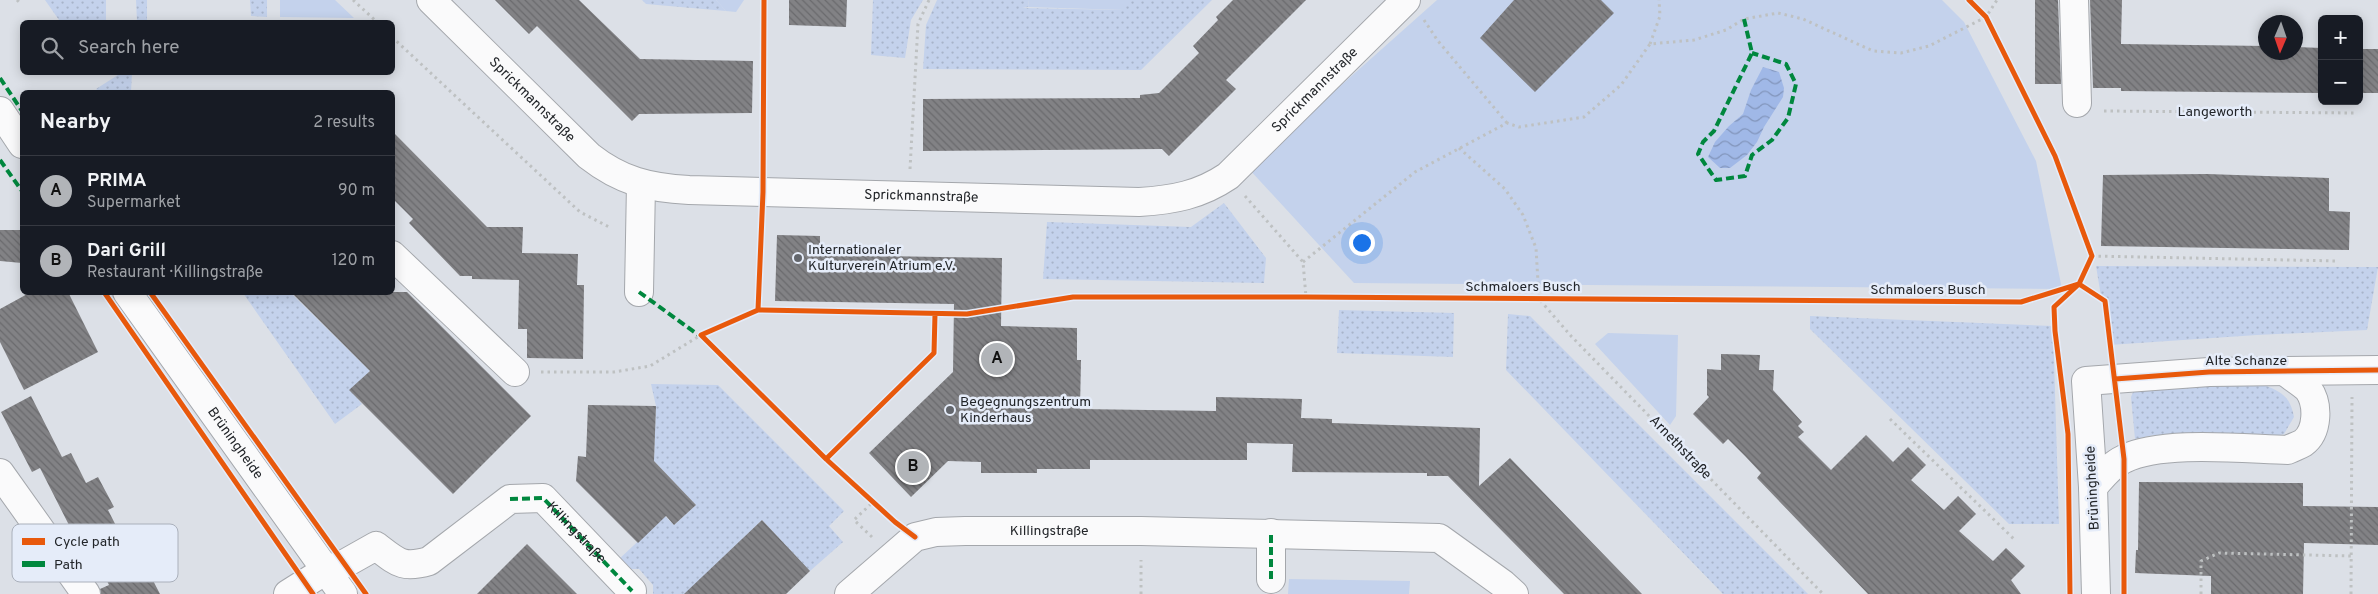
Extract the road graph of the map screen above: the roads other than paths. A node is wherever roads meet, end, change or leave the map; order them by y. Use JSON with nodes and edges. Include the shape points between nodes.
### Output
{"nodes":[{"id":1,"x":431,"y":0,"type":"edge"},
{"id":2,"x":2074,"y":0,"type":"edge"},
{"id":3,"x":1414,"y":8,"type":"edge"},
{"id":4,"x":2077,"y":103,"type":"road end"},
{"id":5,"x":0,"y":111,"type":"edge"},
{"id":6,"x":13,"y":141,"type":"edge"},
{"id":7,"x":641,"y":184,"type":"junction"},
{"id":8,"x":395,"y":258,"type":"edge"},
{"id":9,"x":639,"y":292,"type":"dead end"},
{"id":10,"x":130,"y":295,"type":"edge"},
{"id":11,"x":2365,"y":370,"type":"edge"},
{"id":12,"x":516,"y":372,"type":"road end"},
{"id":13,"x":2286,"y":372,"type":"junction"},
{"id":14,"x":2086,"y":381,"type":"joint"},
{"id":15,"x":0,"y":473,"type":"edge"},
{"id":16,"x":2093,"y":487,"type":"junction"},
{"id":17,"x":36,"y":524,"type":"edge"},
{"id":18,"x":1272,"y":533,"type":"junction"},
{"id":19,"x":326,"y":570,"type":"junction"},
{"id":20,"x":1271,"y":579,"type":"dead end"},
{"id":21,"x":77,"y":582,"type":"edge"},
{"id":22,"x":632,"y":591,"type":"dead end"},
{"id":23,"x":86,"y":594,"type":"edge"},
{"id":24,"x":288,"y":594,"type":"edge"},
{"id":25,"x":343,"y":594,"type":"edge"},
{"id":26,"x":849,"y":594,"type":"edge"},
{"id":27,"x":1514,"y":594,"type":"edge"},
{"id":28,"x":2096,"y":594,"type":"edge"}],
"edges":[{"from":1,"to":7,"type":"street","name":"Sprickmannstraße","via":[[589,156],[615,174]]},
{"from":2,"to":4,"type":"street"},
{"from":3,"to":7,"type":"street","name":"Sprickmannstraße","via":[[1228,176],[1199,193],[1130,202],[690,190]]},
{"from":5,"to":6,"type":"street"},
{"from":7,"to":9,"type":"street"},
{"from":8,"to":12,"type":"street"},
{"from":10,"to":19,"type":"street","name":"Brüningheide"},
{"from":11,"to":13,"type":"street","name":"Alte Schanze"},
{"from":13,"to":14,"type":"street","name":"Alte Schanze","via":[[2208,372]]},
{"from":13,"to":16,"type":"street","name":"Alte Schanze","via":[[2307,388],[2313,399],[2313,430],[2304,442],[2288,450],[2150,450],[2115,464]]},
{"from":14,"to":16,"type":"street","name":"Brüningheide"},
{"from":15,"to":17,"type":"street"},
{"from":16,"to":28,"type":"street","name":"Brüningheide"},
{"from":18,"to":20,"type":"street"},
{"from":18,"to":26,"type":"street","name":"Killingstraße","via":[[936,532],[915,537]]},
{"from":18,"to":27,"type":"street","name":"Killingstraße","via":[[1439,538]]},
{"from":19,"to":22,"type":"street","name":"Killingstraße","via":[[376,546],[399,564],[418,565],[429,561],[510,499],[543,498]]},
{"from":19,"to":24,"type":"street"},
{"from":19,"to":25,"type":"street","name":"Brüningheide"},
{"from":21,"to":23,"type":"street"}]}
